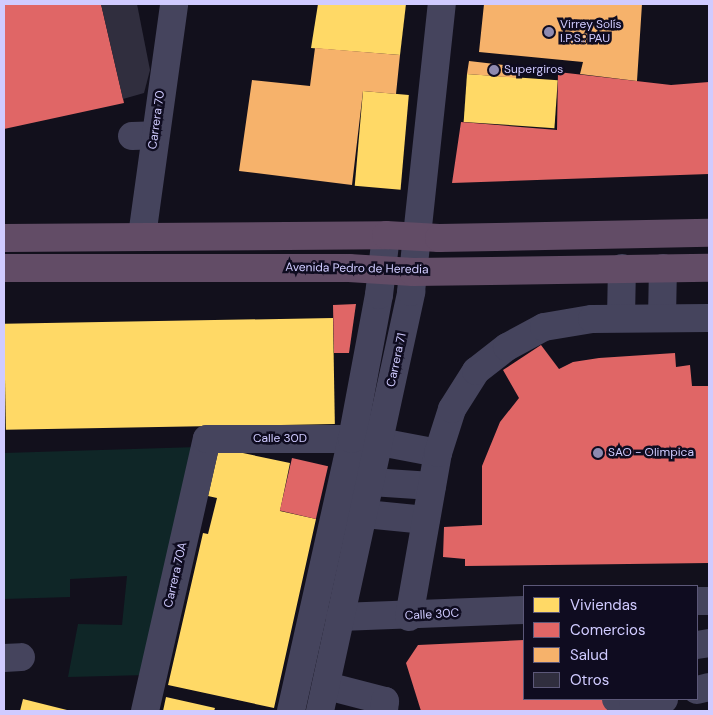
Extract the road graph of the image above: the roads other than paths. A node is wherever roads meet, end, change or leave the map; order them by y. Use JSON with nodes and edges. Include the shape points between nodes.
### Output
{"nodes":[{"id":1,"x":174,"y":4,"type":"edge"},
{"id":2,"x":442,"y":4,"type":"edge"},
{"id":3,"x":709,"y":233,"type":"edge"},
{"id":4,"x":142,"y":236,"type":"junction"},
{"id":5,"x":386,"y":236,"type":"junction"},
{"id":6,"x":415,"y":237,"type":"junction"},
{"id":7,"x":4,"y":238,"type":"edge"},
{"id":8,"x":4,"y":268,"type":"edge"},
{"id":9,"x":383,"y":268,"type":"junction"},
{"id":10,"x":622,"y":268,"type":"junction"},
{"id":11,"x":663,"y":268,"type":"junction"},
{"id":12,"x":709,"y":268,"type":"edge"},
{"id":13,"x":413,"y":272,"type":"junction"},
{"id":14,"x":621,"y":318,"type":"junction"},
{"id":15,"x":662,"y":318,"type":"junction"},
{"id":16,"x":709,"y":318,"type":"edge"},
{"id":17,"x":207,"y":439,"type":"joint"},
{"id":18,"x":352,"y":439,"type":"junction"},
{"id":19,"x":380,"y":442,"type":"junction"},
{"id":20,"x":438,"y":453,"type":"junction"},
{"id":21,"x":371,"y":482,"type":"junction"},
{"id":22,"x":432,"y":486,"type":"junction"},
{"id":23,"x":365,"y":514,"type":"junction"},
{"id":24,"x":426,"y":520,"type":"junction"},
{"id":25,"x":523,"y":610,"type":"edge"},
{"id":26,"x":409,"y":616,"type":"junction"},
{"id":27,"x":340,"y":618,"type":"junction"},
{"id":28,"x":324,"y":699,"type":"edge"},
{"id":29,"x":617,"y":700,"type":"edge"},
{"id":30,"x":660,"y":700,"type":"edge"},
{"id":31,"x":388,"y":708,"type":"edge"},
{"id":32,"x":145,"y":711,"type":"edge"},
{"id":33,"x":292,"y":711,"type":"edge"}],
"edges":[{"from":1,"to":4,"type":"street","name":"Carrera 70","via":[[143,136]]},
{"from":2,"to":6,"type":"street","name":"Carrera 71"},
{"from":3,"to":6,"type":"highway"},
{"from":4,"to":5,"type":"highway"},
{"from":4,"to":7,"type":"highway"},
{"from":5,"to":6,"type":"highway"},
{"from":5,"to":9,"type":"street"},
{"from":6,"to":13,"type":"street","name":"Carrera 71"},
{"from":8,"to":9,"type":"highway","name":"Avenida Pedro de Heredia"},
{"from":9,"to":13,"type":"highway","name":"Avenida Pedro de Heredia"},
{"from":9,"to":18,"type":"street"},
{"from":10,"to":11,"type":"highway","name":"Avenida Pedro de Heredia"},
{"from":10,"to":13,"type":"highway","name":"Avenida Pedro de Heredia"},
{"from":10,"to":14,"type":"street"},
{"from":11,"to":12,"type":"highway","name":"Avenida Pedro de Heredia"},
{"from":11,"to":15,"type":"street"},
{"from":13,"to":19,"type":"street","name":"Carrera 71"},
{"from":14,"to":15,"type":"street"},
{"from":14,"to":20,"type":"street","via":[[592,318],[544,327],[507,346],[476,371],[452,409]]},
{"from":15,"to":16,"type":"street"},
{"from":17,"to":18,"type":"street","name":"Calle 30D"},
{"from":17,"to":32,"type":"street","name":"Carrera 70A"},
{"from":18,"to":33,"type":"street"},
{"from":19,"to":20,"type":"street"},
{"from":19,"to":21,"type":"street","name":"Carrera 71"},
{"from":20,"to":22,"type":"street"},
{"from":21,"to":22,"type":"street"},
{"from":21,"to":23,"type":"street","name":"Carrera 71"},
{"from":22,"to":24,"type":"street"},
{"from":23,"to":24,"type":"street"},
{"from":23,"to":27,"type":"street","name":"Carrera 71"},
{"from":24,"to":26,"type":"street"},
{"from":25,"to":26,"type":"street","name":"Calle 30C"},
{"from":26,"to":27,"type":"street","name":"Calle 30C"},
{"from":27,"to":28,"type":"street","name":"Carrera 71"},
{"from":28,"to":31,"type":"street"},
{"from":29,"to":30,"type":"street","via":[[633,707]]}]}
